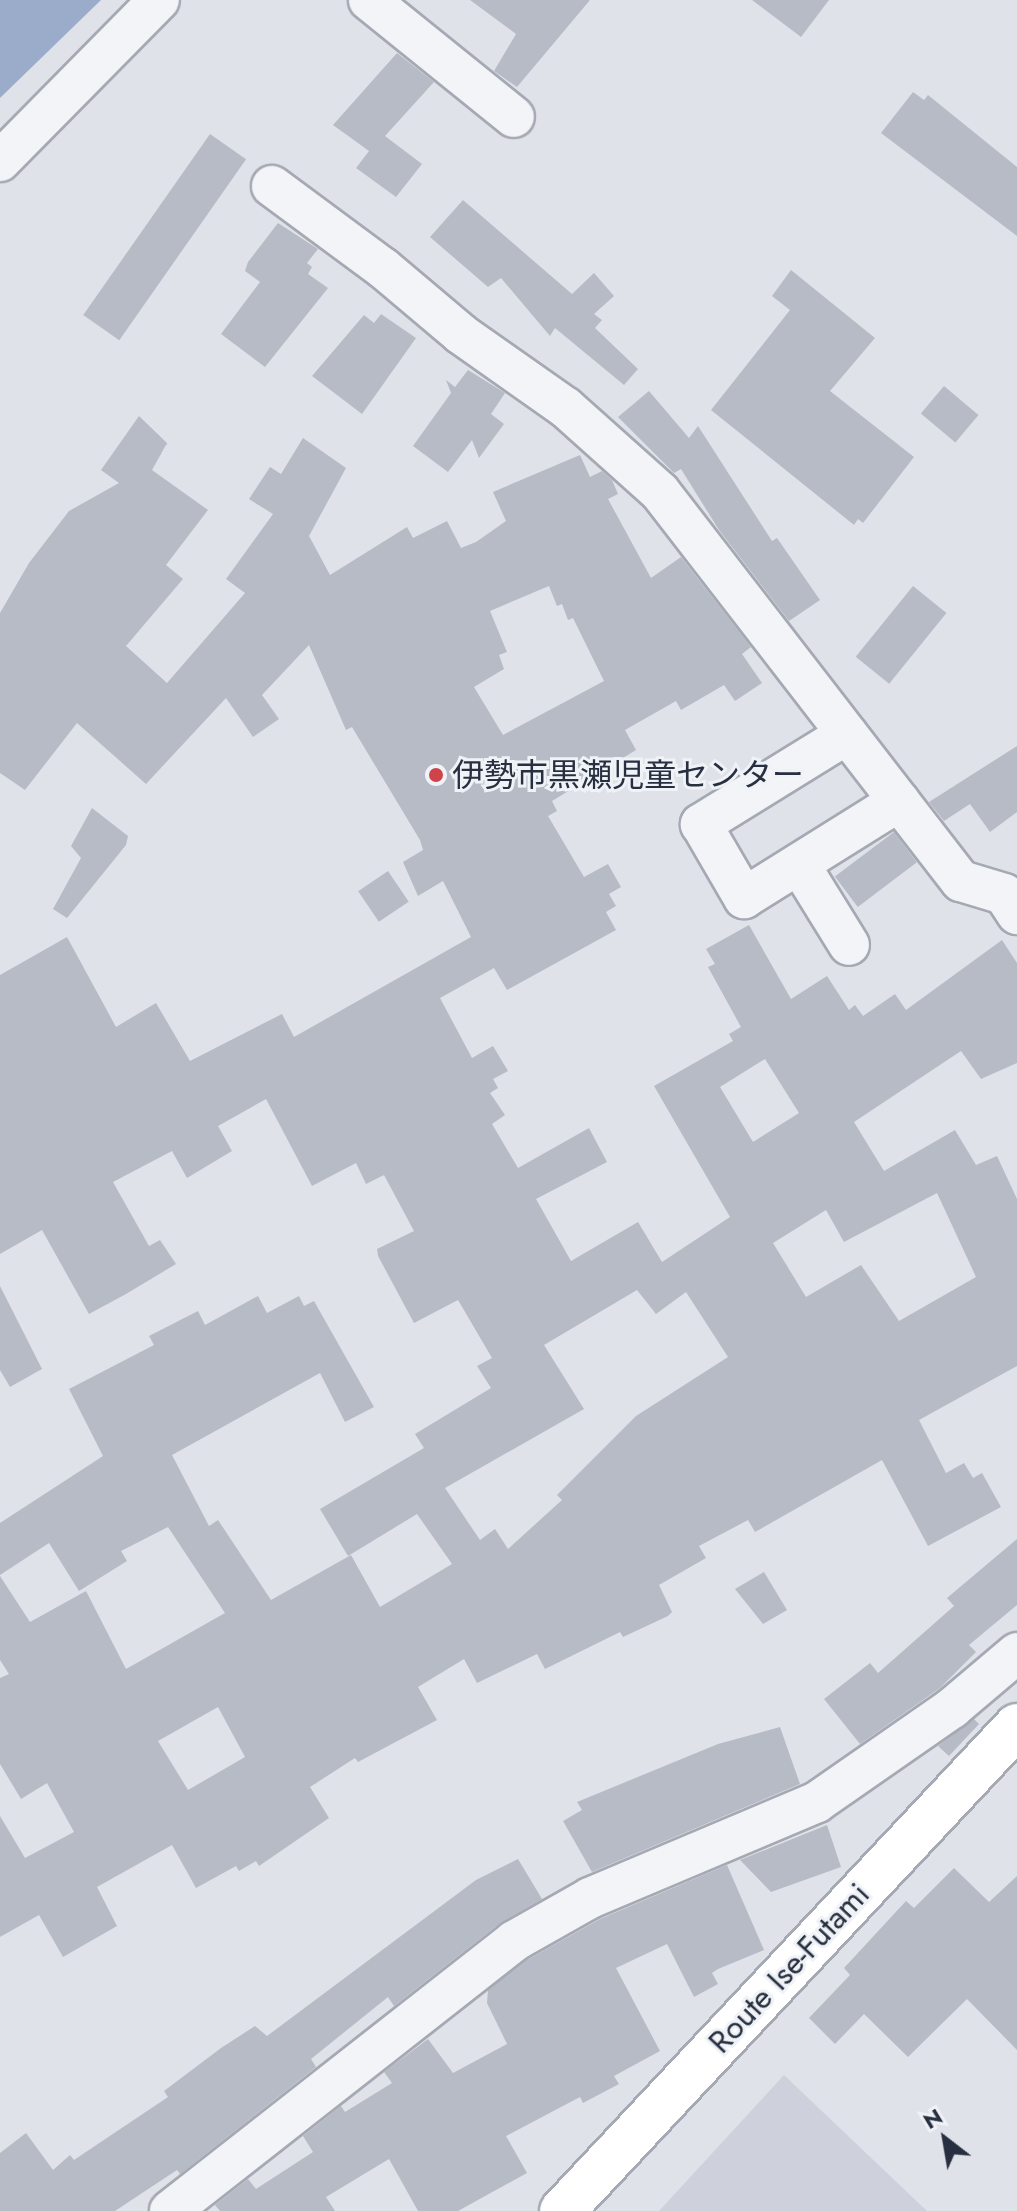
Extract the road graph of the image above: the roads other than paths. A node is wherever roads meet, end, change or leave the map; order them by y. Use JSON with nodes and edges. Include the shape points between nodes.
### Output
{"nodes":[{"id":1,"x":159,"y":0,"type":"edge"},
{"id":2,"x":369,"y":0,"type":"edge"},
{"id":3,"x":514,"y":117,"type":"dead end"},
{"id":4,"x":0,"y":161,"type":"edge"},
{"id":5,"x":272,"y":186,"type":"dead end"},
{"id":6,"x":847,"y":734,"type":"junction"},
{"id":7,"x":899,"y":801,"type":"junction"},
{"id":8,"x":799,"y":864,"type":"junction"},
{"id":9,"x":1013,"y":896,"type":"edge"},
{"id":10,"x":849,"y":945,"type":"dead end"},
{"id":11,"x":1017,"y":1653,"type":"edge"},
{"id":12,"x":1017,"y":1726,"type":"edge"},
{"id":13,"x":170,"y":2211,"type":"edge"},
{"id":14,"x":562,"y":2211,"type":"edge"}],
"edges":[{"from":1,"to":4,"type":"street"},
{"from":2,"to":3,"type":"street"},
{"from":5,"to":6,"type":"street","via":[[461,334],[565,407],[660,492]]},
{"from":6,"to":7,"type":"street"},
{"from":6,"to":8,"type":"street","via":[[701,824],[744,898]]},
{"from":7,"to":8,"type":"street"},
{"from":7,"to":9,"type":"street","via":[[961,881]]},
{"from":8,"to":10,"type":"street"},
{"from":11,"to":13,"type":"street","via":[[952,1708],[817,1802],[590,1898],[514,1941]]},
{"from":12,"to":14,"type":"main road","name":"Route Ise-Futami"}]}
